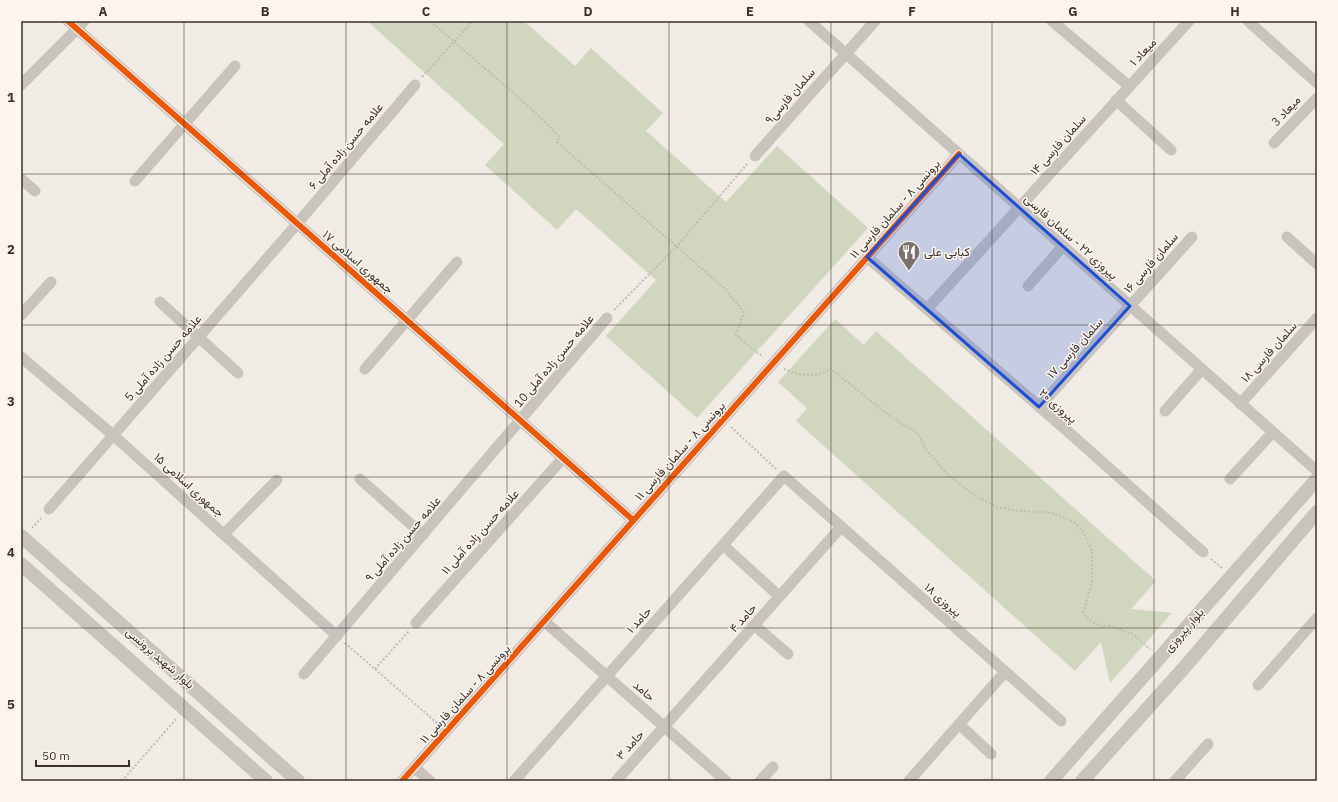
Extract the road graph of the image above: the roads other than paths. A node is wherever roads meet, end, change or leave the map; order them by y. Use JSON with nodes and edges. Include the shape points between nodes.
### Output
{"nodes":[{"id":1,"x":68,"y":21,"type":"edge"},
{"id":2,"x":809,"y":21,"type":"edge"},
{"id":3,"x":875,"y":21,"type":"edge"},
{"id":4,"x":1052,"y":21,"type":"edge"},
{"id":5,"x":1189,"y":21,"type":"edge"},
{"id":6,"x":1248,"y":21,"type":"edge"},
{"id":7,"x":81,"y":25,"type":"edge"},
{"id":8,"x":845,"y":53,"type":"junction"},
{"id":9,"x":235,"y":66,"type":"dead end"},
{"id":10,"x":1317,"y":83,"type":"edge"},
{"id":11,"x":21,"y":85,"type":"edge"},
{"id":12,"x":415,"y":85,"type":"road end"},
{"id":13,"x":1129,"y":86,"type":"junction"},
{"id":14,"x":1317,"y":98,"type":"edge"},
{"id":15,"x":1116,"y":100,"type":"junction"},
{"id":16,"x":185,"y":124,"type":"junction"},
{"id":17,"x":1274,"y":143,"type":"dead end"},
{"id":18,"x":1171,"y":150,"type":"dead end"},
{"id":19,"x":959,"y":154,"type":"junction"},
{"id":20,"x":755,"y":156,"type":"road end"},
{"id":21,"x":21,"y":179,"type":"edge"},
{"id":22,"x":135,"y":181,"type":"dead end"},
{"id":23,"x":35,"y":192,"type":"dead end"},
{"id":24,"x":1019,"y":207,"type":"junction"},
{"id":25,"x":297,"y":224,"type":"junction"},
{"id":26,"x":1192,"y":237,"type":"dead end"},
{"id":27,"x":1287,"y":237,"type":"dead end"},
{"id":28,"x":1063,"y":246,"type":"junction"},
{"id":29,"x":868,"y":257,"type":"junction"},
{"id":30,"x":457,"y":262,"type":"dead end"},
{"id":31,"x":1317,"y":264,"type":"edge"},
{"id":32,"x":51,"y":282,"type":"dead end"},
{"id":33,"x":1028,"y":286,"type":"dead end"},
{"id":34,"x":160,"y":302,"type":"dead end"},
{"id":35,"x":1130,"y":306,"type":"junction"},
{"id":36,"x":927,"y":309,"type":"junction"},
{"id":37,"x":21,"y":314,"type":"edge"},
{"id":38,"x":606,"y":318,"type":"road end"},
{"id":39,"x":1317,"y":318,"type":"edge"},
{"id":40,"x":407,"y":321,"type":"junction"},
{"id":41,"x":198,"y":338,"type":"junction"},
{"id":42,"x":21,"y":357,"type":"edge"},
{"id":43,"x":364,"y":369,"type":"dead end"},
{"id":44,"x":1202,"y":370,"type":"junction"},
{"id":45,"x":238,"y":373,"type":"dead end"},
{"id":46,"x":1240,"y":404,"type":"junction"},
{"id":47,"x":1039,"y":407,"type":"junction"},
{"id":48,"x":1165,"y":411,"type":"dead end"},
{"id":49,"x":520,"y":421,"type":"junction"},
{"id":50,"x":1273,"y":432,"type":"junction"},
{"id":51,"x":113,"y":435,"type":"junction"},
{"id":52,"x":563,"y":458,"type":"junction"},
{"id":53,"x":1317,"y":472,"type":"edge"},
{"id":54,"x":784,"y":476,"type":"joint"},
{"id":55,"x":360,"y":479,"type":"dead end"},
{"id":56,"x":278,"y":480,"type":"dead end"},
{"id":57,"x":1230,"y":480,"type":"dead end"},
{"id":58,"x":1317,"y":480,"type":"edge"},
{"id":59,"x":49,"y":509,"type":"road end"},
{"id":60,"x":1317,"y":512,"type":"edge"},
{"id":61,"x":633,"y":520,"type":"junction"},
{"id":62,"x":841,"y":527,"type":"junction"},
{"id":63,"x":224,"y":534,"type":"junction"},
{"id":64,"x":423,"y":535,"type":"junction"},
{"id":65,"x":22,"y":537,"type":"edge"},
{"id":66,"x":723,"y":545,"type":"junction"},
{"id":67,"x":1203,"y":552,"type":"road end"},
{"id":68,"x":21,"y":564,"type":"edge"},
{"id":69,"x":779,"y":596,"type":"junction"},
{"id":70,"x":1317,"y":618,"type":"edge"},
{"id":71,"x":544,"y":621,"type":"junction"},
{"id":72,"x":416,"y":623,"type":"road end"},
{"id":73,"x":754,"y":625,"type":"junction"},
{"id":74,"x":337,"y":636,"type":"junction"},
{"id":75,"x":788,"y":654,"type":"dead end"},
{"id":76,"x":1005,"y":672,"type":"junction"},
{"id":77,"x":304,"y":674,"type":"dead end"},
{"id":78,"x":607,"y":676,"type":"junction"},
{"id":79,"x":1258,"y":685,"type":"dead end"},
{"id":80,"x":1061,"y":721,"type":"dead end"},
{"id":81,"x":959,"y":724,"type":"junction"},
{"id":82,"x":664,"y":726,"type":"junction"},
{"id":83,"x":1208,"y":744,"type":"dead end"},
{"id":84,"x":991,"y":754,"type":"dead end"},
{"id":85,"x":414,"y":767,"type":"junction"},
{"id":86,"x":773,"y":767,"type":"dead end"},
{"id":87,"x":266,"y":781,"type":"edge"},
{"id":88,"x":298,"y":781,"type":"edge"},
{"id":89,"x":402,"y":781,"type":"edge"},
{"id":90,"x":430,"y":781,"type":"edge"},
{"id":91,"x":514,"y":781,"type":"edge"},
{"id":92,"x":616,"y":781,"type":"edge"},
{"id":93,"x":726,"y":781,"type":"edge"},
{"id":94,"x":760,"y":781,"type":"edge"},
{"id":95,"x":909,"y":781,"type":"edge"},
{"id":96,"x":1051,"y":781,"type":"edge"},
{"id":97,"x":1082,"y":781,"type":"edge"},
{"id":98,"x":1174,"y":781,"type":"edge"}],
"edges":[{"from":1,"to":7,"type":"street","name":"جمهوری اسلامی ۱۷"},
{"from":2,"to":8,"type":"street","name":"پیروزی ۲۲ - سلمان فارسی"},
{"from":3,"to":8,"type":"street","name":"سلمان فارسی۹"},
{"from":4,"to":13,"type":"street"},
{"from":5,"to":13,"type":"street","name":"میعاد ۱"},
{"from":6,"to":10,"type":"street"},
{"from":7,"to":11,"type":"street"},
{"from":7,"to":16,"type":"street","name":"جمهوری اسلامی ۱۷"},
{"from":8,"to":19,"type":"street","name":"پیروزی ۲۲ - سلمان فارسی"},
{"from":8,"to":20,"type":"street","name":"سلمان فارسی۹"},
{"from":9,"to":16,"type":"street"},
{"from":12,"to":25,"type":"street","name":"علامه حسن زاده آملی ۶"},
{"from":13,"to":15,"type":"street","name":"میعاد ۱"},
{"from":14,"to":17,"type":"street","name":"میعاد 3"},
{"from":15,"to":18,"type":"street"},
{"from":15,"to":24,"type":"street","name":"سلمان فارسی ۱۴"},
{"from":16,"to":22,"type":"street"},
{"from":16,"to":25,"type":"street","name":"جمهوری اسلامی ۱۷"},
{"from":19,"to":24,"type":"street","name":"پیروزی ۲۲ - سلمان فارسی"},
{"from":19,"to":29,"type":"street","name":"برونسی ۸ - سلمان فارسی ۱۱"},
{"from":21,"to":23,"type":"street"},
{"from":24,"to":28,"type":"street","name":"پیروزی ۲۲ - سلمان فارسی"},
{"from":24,"to":36,"type":"street","name":"سلمان فارسی ۱۴"},
{"from":25,"to":40,"type":"street","name":"جمهوری اسلامی ۱۷"},
{"from":25,"to":41,"type":"street","name":"علامه حسن زاده آملی 5"},
{"from":26,"to":35,"type":"street","name":"سلمان فارسی ۱۶"},
{"from":27,"to":31,"type":"street"},
{"from":28,"to":33,"type":"street"},
{"from":28,"to":35,"type":"street","name":"پیروزی ۲۲ - سلمان فارسی"},
{"from":29,"to":36,"type":"street","name":"پیروزی ۲۰"},
{"from":29,"to":61,"type":"street","name":"برونسی ۸ - سلمان فارسی ۱۱"},
{"from":30,"to":40,"type":"street"},
{"from":32,"to":37,"type":"street"},
{"from":34,"to":41,"type":"street"},
{"from":35,"to":44,"type":"street","name":"پیروزی ۲۲ - سلمان فارسی"},
{"from":35,"to":47,"type":"street","name":"سلمان فارسی ۱۷"},
{"from":36,"to":47,"type":"street","name":"پیروزی ۲۰"},
{"from":38,"to":49,"type":"street","name":"علامه حسن زاده آملی 10"},
{"from":39,"to":46,"type":"street","name":"سلمان فارسی ۱۸"},
{"from":40,"to":43,"type":"street"},
{"from":40,"to":49,"type":"street","name":"جمهوری اسلامی ۱۷"},
{"from":41,"to":45,"type":"street"},
{"from":41,"to":51,"type":"street","name":"علامه حسن زاده آملی 5"},
{"from":42,"to":51,"type":"street","name":"جمهوری اسلامی ۱۵"},
{"from":44,"to":46,"type":"street","name":"پیروزی ۲۲ - سلمان فارسی"},
{"from":44,"to":48,"type":"street"},
{"from":46,"to":50,"type":"street","name":"پیروزی ۲۲ - سلمان فارسی"},
{"from":47,"to":67,"type":"street","name":"پیروزی ۲۰"},
{"from":49,"to":52,"type":"street","name":"جمهوری اسلامی ۱۷"},
{"from":49,"to":64,"type":"street","name":"علامه حسن زاده آملی ۹"},
{"from":50,"to":53,"type":"street","name":"پیروزی ۲۲ - سلمان فارسی"},
{"from":50,"to":57,"type":"street"},
{"from":51,"to":59,"type":"street","name":"علامه حسن زاده آملی 5"},
{"from":51,"to":63,"type":"street","name":"جمهوری اسلامی ۱۵"},
{"from":52,"to":61,"type":"street","name":"جمهوری اسلامی ۱۷"},
{"from":52,"to":72,"type":"street","name":"علامه حسن زاده آملی ۱۱"},
{"from":54,"to":62,"type":"street","name":"پیروزی ۱۸"},
{"from":54,"to":66,"type":"street","name":"حامد ۱"},
{"from":55,"to":64,"type":"street"},
{"from":56,"to":63,"type":"street"},
{"from":58,"to":96,"type":"street","name":"بلوار پیروزی"},
{"from":60,"to":97,"type":"street","name":"بلوار پیروزی","via":[[1183,669]]},
{"from":61,"to":71,"type":"street","name":"برونسی ۸ - سلمان فارسی ۱۱"},
{"from":62,"to":69,"type":"street","name":"حامد ۴"},
{"from":62,"to":76,"type":"street","name":"پیروزی ۱۸"},
{"from":63,"to":74,"type":"street","name":"جمهوری اسلامی ۱۵"},
{"from":64,"to":74,"type":"street","name":"علامه حسن زاده آملی ۹"},
{"from":65,"to":88,"type":"street","name":"بلوار شهید برونسی"},
{"from":66,"to":69,"type":"street"},
{"from":66,"to":78,"type":"street","name":"حامد ۱"},
{"from":68,"to":87,"type":"street","name":"بلوار شهید برونسی"},
{"from":69,"to":73,"type":"street","name":"حامد ۴"},
{"from":70,"to":79,"type":"street"},
{"from":71,"to":78,"type":"street","name":"حامد"},
{"from":71,"to":85,"type":"street","name":"برونسی ۸ - سلمان فارسی ۱۱"},
{"from":73,"to":75,"type":"street"},
{"from":73,"to":82,"type":"street","name":"حامد ۴"},
{"from":74,"to":77,"type":"street","name":"علامه حسن زاده آملی ۹"},
{"from":76,"to":80,"type":"street","name":"پیروزی ۱۸"},
{"from":76,"to":81,"type":"street"},
{"from":78,"to":82,"type":"street","name":"حامد"},
{"from":78,"to":91,"type":"street","name":"حامد ۱"},
{"from":81,"to":84,"type":"street"},
{"from":81,"to":95,"type":"street"},
{"from":82,"to":92,"type":"street","name":"حامد ۳"},
{"from":82,"to":93,"type":"street","name":"حامد"},
{"from":83,"to":98,"type":"street"},
{"from":85,"to":89,"type":"street","name":"برونسی ۸ - سلمان فارسی ۱۱"},
{"from":85,"to":90,"type":"street"},
{"from":86,"to":94,"type":"street"}]}
